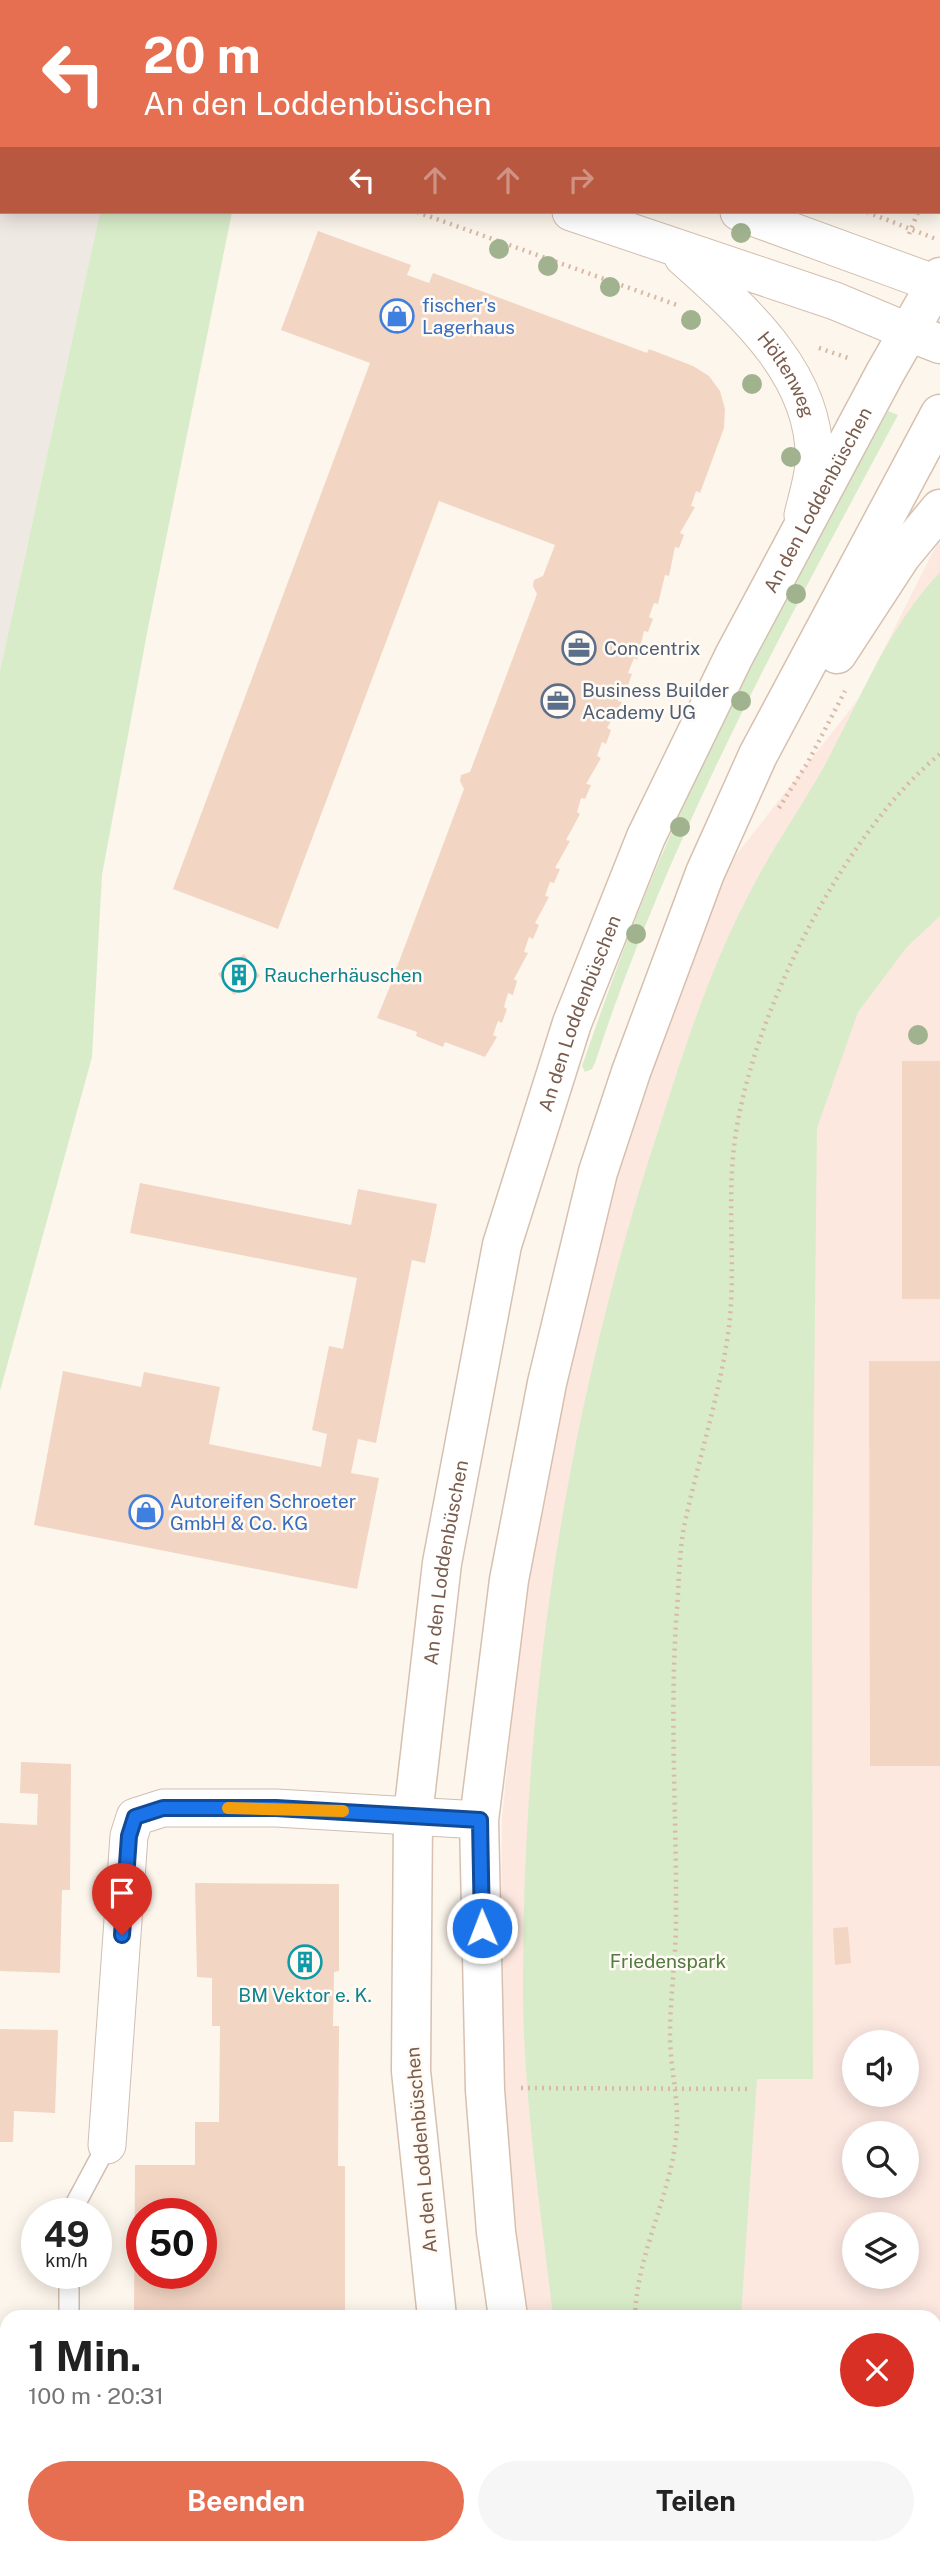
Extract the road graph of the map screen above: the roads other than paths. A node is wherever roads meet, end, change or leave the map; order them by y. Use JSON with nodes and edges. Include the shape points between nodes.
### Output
{"nodes":[{"id":1,"x":577,"y":214,"type":"edge"},
{"id":2,"x":745,"y":214,"type":"edge"},
{"id":3,"x":674,"y":248,"type":"junction"},
{"id":4,"x":939,"y":282,"type":"edge"},
{"id":5,"x":924,"y":338,"type":"edge"},
{"id":6,"x":940,"y":414,"type":"edge"},
{"id":7,"x":940,"y":509,"type":"edge"},
{"id":8,"x":797,"y":537,"type":"junction"},
{"id":9,"x":758,"y":755,"type":"junction"},
{"id":10,"x":413,"y":1815,"type":"junction"},
{"id":11,"x":480,"y":1820,"type":"junction"},
{"id":12,"x":107,"y":2145,"type":"joint"},
{"id":13,"x":79,"y":2198,"type":"edge"},
{"id":14,"x":69,"y":2289,"type":"edge"},
{"id":15,"x":69,"y":2310,"type":"edge"},
{"id":16,"x":436,"y":2310,"type":"edge"},
{"id":17,"x":507,"y":2310,"type":"edge"}],
"edges":[{"from":1,"to":3,"type":"street","name":"Höltenweg"},
{"from":2,"to":4,"type":"street"},
{"from":3,"to":5,"type":"street","name":"Höltenweg","via":[[835,301]]},
{"from":3,"to":8,"type":"street","name":"Höltenweg","via":[[771,344],[804,404],[814,463]]},
{"from":4,"to":5,"type":"main road","name":"An den Loddenbüschen"},
{"from":5,"to":8,"type":"main road","name":"An den Loddenbüschen"},
{"from":6,"to":9,"type":"main road"},
{"from":7,"to":9,"type":"main road","via":[[901,556],[844,645]]},
{"from":8,"to":10,"type":"main road","name":"An den Loddenbüschen","via":[[646,837],[572,1023],[502,1245],[442,1563]]},
{"from":9,"to":11,"type":"main road","via":[[705,873],[598,1172],[547,1383],[509,1580]]},
{"from":10,"to":11,"type":"street"},
{"from":10,"to":12,"type":"street","via":[[163,1808],[135,1817],[129,1836]]},
{"from":10,"to":16,"type":"main road","name":"An den Loddenbüschen","via":[[411,2071]]},
{"from":11,"to":17,"type":"main road","via":[[485,2090]]},
{"from":12,"to":13,"type":"lane"},
{"from":14,"to":15,"type":"lane"}]}
